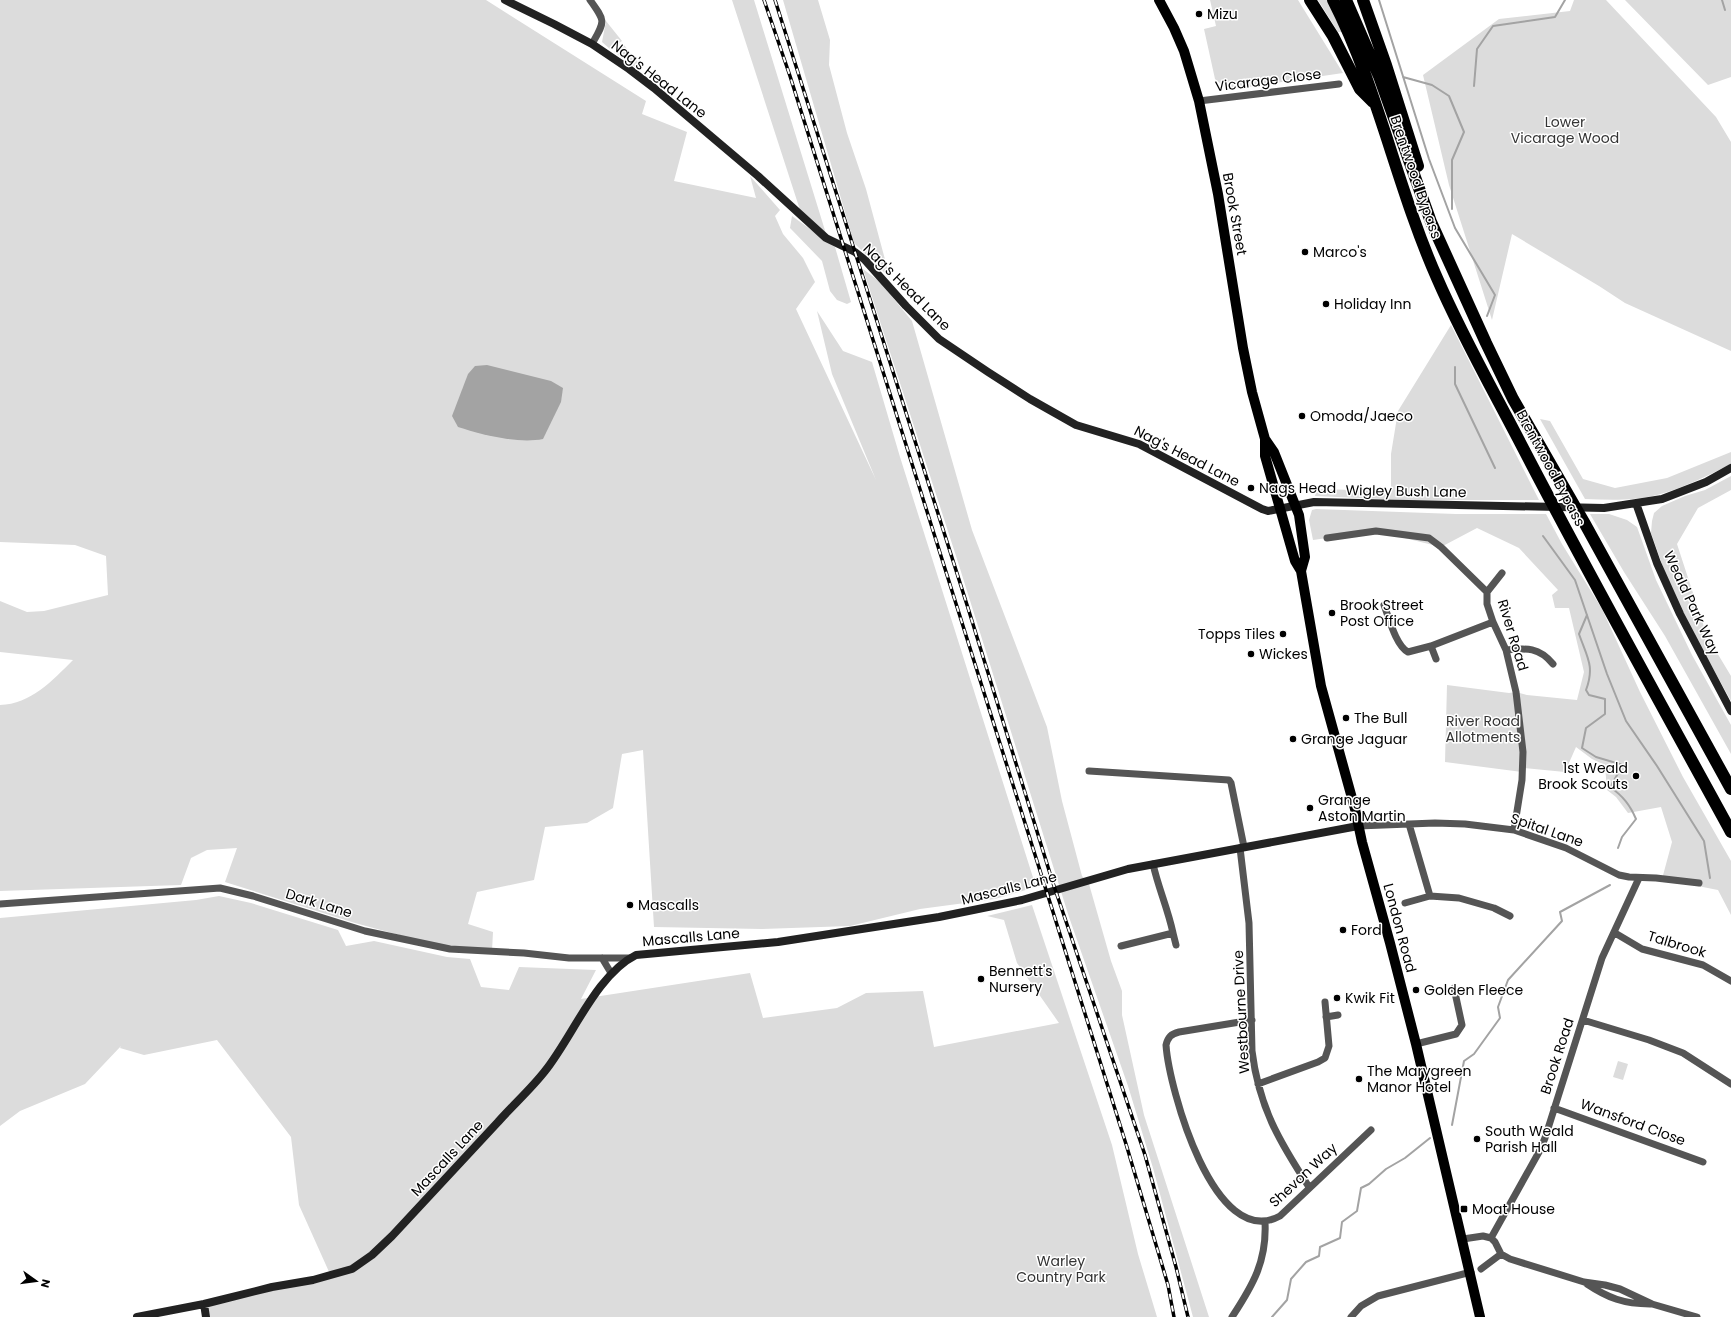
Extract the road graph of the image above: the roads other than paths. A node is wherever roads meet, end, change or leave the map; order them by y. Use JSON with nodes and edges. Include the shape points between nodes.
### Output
{"nodes":[{"id":1,"x":505,"y":0,"type":"edge"},
{"id":2,"x":590,"y":0,"type":"edge"},
{"id":3,"x":1159,"y":0,"type":"edge"},
{"id":4,"x":1310,"y":0,"type":"edge"},
{"id":5,"x":1333,"y":0,"type":"edge"},
{"id":6,"x":1346,"y":0,"type":"edge"},
{"id":7,"x":1363,"y":0,"type":"edge"},
{"id":8,"x":592,"y":44,"type":"junction"},
{"id":9,"x":1339,"y":84,"type":"dead end"},
{"id":10,"x":1199,"y":101,"type":"junction"},
{"id":11,"x":1376,"y":105,"type":"junction"},
{"id":12,"x":1431,"y":222,"type":"junction"},
{"id":13,"x":1266,"y":439,"type":"junction"},
{"id":14,"x":1731,"y":468,"type":"edge"},
{"id":15,"x":1636,"y":503,"type":"junction"},
{"id":16,"x":1295,"y":505,"type":"junction"},
{"id":17,"x":1281,"y":509,"type":"junction"},
{"id":18,"x":1327,"y":538,"type":"dead end"},
{"id":19,"x":1301,"y":572,"type":"junction"},
{"id":20,"x":1502,"y":573,"type":"dead end"},
{"id":21,"x":1487,"y":592,"type":"junction"},
{"id":22,"x":1384,"y":605,"type":"dead end"},
{"id":23,"x":1493,"y":622,"type":"junction"},
{"id":24,"x":1431,"y":646,"type":"junction"},
{"id":25,"x":1506,"y":650,"type":"junction"},
{"id":26,"x":1436,"y":659,"type":"dead end"},
{"id":27,"x":1553,"y":664,"type":"dead end"},
{"id":28,"x":1731,"y":711,"type":"edge"},
{"id":29,"x":1089,"y":771,"type":"dead end"},
{"id":30,"x":1731,"y":789,"type":"edge"},
{"id":31,"x":1409,"y":824,"type":"junction"},
{"id":32,"x":1358,"y":826,"type":"junction"},
{"id":33,"x":1514,"y":830,"type":"junction"},
{"id":34,"x":1731,"y":832,"type":"edge"},
{"id":35,"x":1242,"y":848,"type":"junction"},
{"id":36,"x":1153,"y":864,"type":"junction"},
{"id":37,"x":1639,"y":878,"type":"junction"},
{"id":38,"x":1699,"y":883,"type":"dead end"},
{"id":39,"x":1430,"y":896,"type":"junction"},
{"id":40,"x":1405,"y":903,"type":"dead end"},
{"id":41,"x":0,"y":904,"type":"edge"},
{"id":42,"x":1510,"y":916,"type":"dead end"},
{"id":43,"x":1173,"y":933,"type":"junction"},
{"id":44,"x":1615,"y":933,"type":"junction"},
{"id":45,"x":1176,"y":945,"type":"dead end"},
{"id":46,"x":1122,"y":946,"type":"dead end"},
{"id":47,"x":602,"y":958,"type":"junction"},
{"id":48,"x":630,"y":958,"type":"junction"},
{"id":49,"x":611,"y":973,"type":"junction"},
{"id":50,"x":1731,"y":981,"type":"edge"},
{"id":51,"x":1454,"y":988,"type":"dead end"},
{"id":52,"x":1325,"y":1002,"type":"dead end"},
{"id":53,"x":1338,"y":1015,"type":"dead end"},
{"id":54,"x":1326,"y":1017,"type":"junction"},
{"id":55,"x":1252,"y":1020,"type":"junction"},
{"id":56,"x":1582,"y":1020,"type":"junction"},
{"id":57,"x":1416,"y":1044,"type":"junction"},
{"id":58,"x":1258,"y":1084,"type":"junction"},
{"id":59,"x":1731,"y":1084,"type":"edge"},
{"id":60,"x":1554,"y":1108,"type":"junction"},
{"id":61,"x":1371,"y":1130,"type":"dead end"},
{"id":62,"x":1703,"y":1162,"type":"dead end"},
{"id":63,"x":1309,"y":1187,"type":"junction"},
{"id":64,"x":1265,"y":1222,"type":"junction"},
{"id":65,"x":1491,"y":1238,"type":"junction"},
{"id":66,"x":1463,"y":1239,"type":"junction"},
{"id":67,"x":1501,"y":1254,"type":"junction"},
{"id":68,"x":1481,"y":1269,"type":"dead end"},
{"id":69,"x":1471,"y":1272,"type":"junction"},
{"id":70,"x":1584,"y":1282,"type":"junction"},
{"id":71,"x":204,"y":1304,"type":"junction"},
{"id":72,"x":1652,"y":1304,"type":"junction"},
{"id":73,"x":137,"y":1317,"type":"edge"},
{"id":74,"x":206,"y":1317,"type":"edge"},
{"id":75,"x":1232,"y":1317,"type":"edge"},
{"id":76,"x":1351,"y":1317,"type":"edge"},
{"id":77,"x":1480,"y":1317,"type":"edge"},
{"id":78,"x":1697,"y":1317,"type":"edge"}],
"edges":[{"from":1,"to":8,"type":"street","name":"Nag's Head Lane"},
{"from":2,"to":8,"type":"street","name":"Nag's Head Lane","via":[[603,22]]},
{"from":3,"to":10,"type":"main road","name":"Brook Street","via":[[1182,45]]},
{"from":4,"to":11,"type":"highway","via":[[1333,36],[1360,89]]},
{"from":5,"to":11,"type":"highway","name":"Brentwood Bypass"},
{"from":6,"to":12,"type":"highway","via":[[1379,76]]},
{"from":7,"to":12,"type":"highway","via":[[1418,166]]},
{"from":8,"to":17,"type":"street","name":"Nag's Head Lane","via":[[654,88],[758,176],[826,238],[855,252],[865,260],[928,328],[988,372],[1076,425],[1139,444],[1262,509]]},
{"from":9,"to":10,"type":"street","name":"Vicarage Close"},
{"from":10,"to":13,"type":"main road","name":"Brook Street","via":[[1218,194],[1243,348],[1252,392]]},
{"from":11,"to":34,"type":"highway","name":"Brentwood Bypass","via":[[1417,230],[1455,317],[1563,524]]},
{"from":12,"to":30,"type":"highway","name":"Brentwood Bypass","via":[[1513,399]]},
{"from":13,"to":16,"type":"main road","name":"Brook Street","via":[[1274,452]]},
{"from":13,"to":17,"type":"main road","name":"Brook Street","via":[[1265,456]]},
{"from":14,"to":15,"type":"street","via":[[1706,482],[1662,499]]},
{"from":15,"to":16,"type":"street","name":"Wigley Bush Lane","via":[[1604,508],[1324,502]]},
{"from":15,"to":28,"type":"street","name":"Weald Park Way","via":[[1657,562],[1680,614]]},
{"from":16,"to":17,"type":"street","name":"Wigley Bush Lane"},
{"from":16,"to":19,"type":"main road","name":"Brook Street","via":[[1299,515],[1305,557]]},
{"from":17,"to":19,"type":"main road","name":"Brook Street","via":[[1295,560]]},
{"from":18,"to":21,"type":"street","via":[[1376,531],[1429,538]]},
{"from":19,"to":32,"type":"main road","name":"Brook Street","via":[[1321,686]]},
{"from":20,"to":21,"type":"street","name":"River Road"},
{"from":21,"to":23,"type":"street","name":"River Road"},
{"from":22,"to":24,"type":"street","via":[[1403,650],[1408,652]]},
{"from":23,"to":24,"type":"street"},
{"from":23,"to":25,"type":"street","name":"River Road"},
{"from":24,"to":26,"type":"street"},
{"from":25,"to":27,"type":"street","via":[[1537,650],[1547,656]]},
{"from":25,"to":33,"type":"street","name":"River Road","via":[[1516,692],[1523,752],[1522,780]]},
{"from":29,"to":35,"type":"street","name":"Westbourne Drive","via":[[1228,780],[1231,783]]},
{"from":31,"to":32,"type":"street","name":"Spital Lane"},
{"from":31,"to":33,"type":"street","name":"Spital Lane","via":[[1465,824]]},
{"from":31,"to":39,"type":"street"},
{"from":32,"to":35,"type":"street","name":"Mascalls Lane"},
{"from":32,"to":57,"type":"main road","name":"London Road"},
{"from":33,"to":37,"type":"street","name":"Spital Lane","via":[[1566,848],[1619,874]]},
{"from":35,"to":36,"type":"street","name":"Mascalls Lane"},
{"from":35,"to":55,"type":"street","name":"Westbourne Drive","via":[[1250,923]]},
{"from":36,"to":43,"type":"street"},
{"from":36,"to":48,"type":"street","name":"Mascalls Lane","via":[[1022,900],[939,917],[778,942],[657,952]]},
{"from":37,"to":38,"type":"street","name":"Spital Lane"},
{"from":37,"to":44,"type":"street","name":"Brook Road"},
{"from":39,"to":40,"type":"street"},
{"from":39,"to":42,"type":"street","via":[[1474,901]]},
{"from":41,"to":47,"type":"street","name":"Dark Lane","via":[[220,888],[365,931],[450,950]]},
{"from":43,"to":45,"type":"street"},
{"from":43,"to":46,"type":"street"},
{"from":44,"to":50,"type":"street","name":"Talbrook","via":[[1642,949],[1703,965]]},
{"from":44,"to":56,"type":"street","name":"Brook Road","via":[[1602,958]]},
{"from":47,"to":48,"type":"street","name":"Dark Lane"},
{"from":47,"to":49,"type":"street"},
{"from":48,"to":49,"type":"street","name":"Mascalls Lane"},
{"from":49,"to":71,"type":"street","name":"Mascalls Lane","via":[[544,1072],[372,1255],[352,1269]]},
{"from":51,"to":57,"type":"street","via":[[1462,1025],[1456,1034]]},
{"from":52,"to":54,"type":"street"},
{"from":53,"to":54,"type":"street"},
{"from":54,"to":58,"type":"street","via":[[1329,1046],[1325,1058]]},
{"from":55,"to":58,"type":"street","name":"Westbourne Drive","via":[[1252,1051]]},
{"from":55,"to":64,"type":"street","name":"Shevon Way","via":[[1172,1034],[1166,1045],[1184,1124],[1214,1185],[1226,1202],[1240,1214],[1258,1222]]},
{"from":56,"to":59,"type":"street","via":[[1683,1053]]},
{"from":56,"to":60,"type":"street","name":"Brook Road"},
{"from":57,"to":66,"type":"main road","name":"London Road"},
{"from":58,"to":63,"type":"street","name":"Westbourne Drive","via":[[1272,1127]]},
{"from":60,"to":62,"type":"street","name":"Wansford Close"},
{"from":60,"to":65,"type":"street","name":"Brook Road","via":[[1539,1152]]},
{"from":61,"to":63,"type":"street","name":"Shevon Way"},
{"from":63,"to":64,"type":"street","name":"Shevon Way","via":[[1280,1216]]},
{"from":64,"to":75,"type":"street","via":[[1265,1241],[1260,1267],[1248,1294]]},
{"from":65,"to":66,"type":"street","via":[[1483,1236]]},
{"from":65,"to":67,"type":"street"},
{"from":66,"to":69,"type":"main road","name":"London Road"},
{"from":67,"to":68,"type":"street"},
{"from":67,"to":70,"type":"street","via":[[1510,1260]]},
{"from":69,"to":76,"type":"street","via":[[1378,1296]]},
{"from":69,"to":77,"type":"main road","name":"London Road"},
{"from":70,"to":72,"type":"street","via":[[1620,1289]]},
{"from":70,"to":72,"type":"street","via":[[1604,1295],[1618,1300],[1631,1304]]},
{"from":71,"to":73,"type":"street","name":"Mascalls Lane"},
{"from":71,"to":74,"type":"street"},
{"from":72,"to":78,"type":"street"}]}
